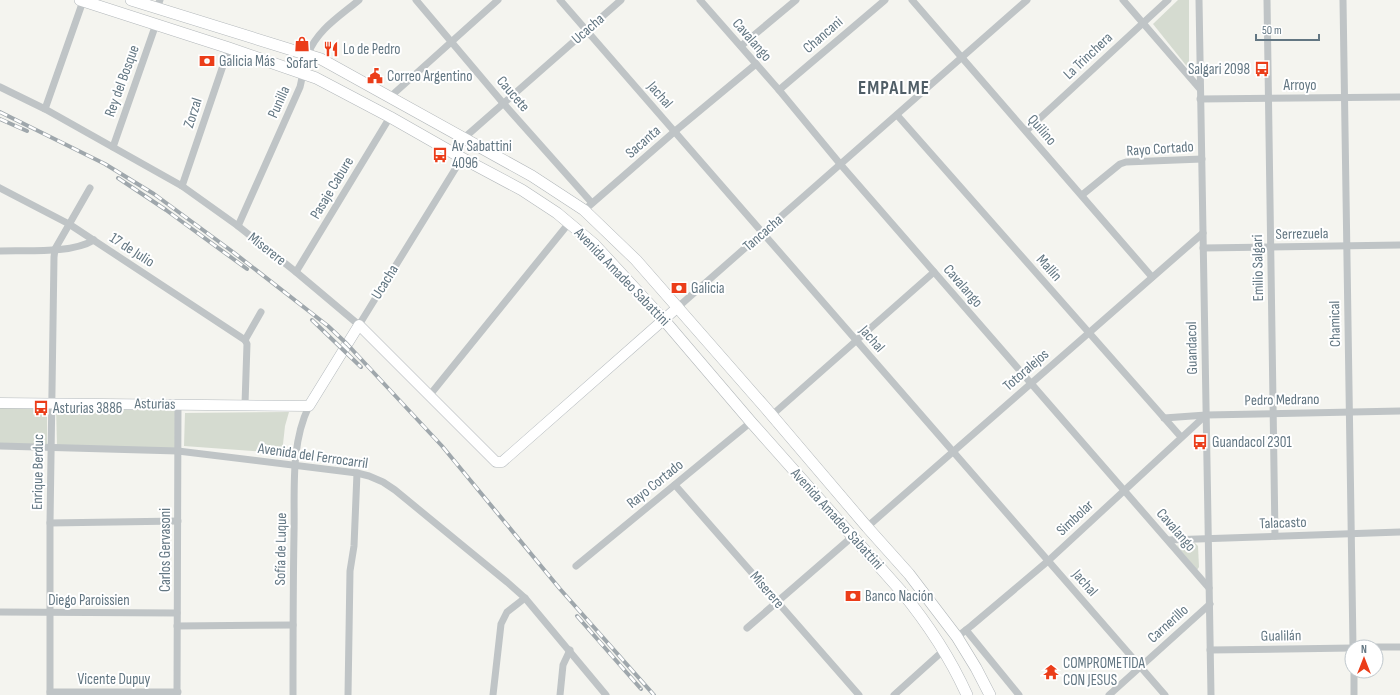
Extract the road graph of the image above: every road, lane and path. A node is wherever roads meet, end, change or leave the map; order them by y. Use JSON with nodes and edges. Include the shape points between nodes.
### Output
{"nodes":[{"id":1,"x":82,"y":0,"type":"edge"},
{"id":2,"x":131,"y":0,"type":"edge"},
{"id":3,"x":358,"y":0,"type":"edge"},
{"id":4,"x":416,"y":0,"type":"edge"},
{"id":5,"x":498,"y":0,"type":"edge"},
{"id":6,"x":560,"y":0,"type":"edge"},
{"id":7,"x":621,"y":0,"type":"edge"},
{"id":8,"x":700,"y":0,"type":"edge"},
{"id":9,"x":796,"y":0,"type":"edge"},
{"id":10,"x":885,"y":0,"type":"edge"},
{"id":11,"x":912,"y":0,"type":"edge"},
{"id":12,"x":1027,"y":0,"type":"edge"},
{"id":13,"x":1123,"y":0,"type":"edge"},
{"id":14,"x":1168,"y":0,"type":"edge"},
{"id":15,"x":1199,"y":0,"type":"edge"},
{"id":16,"x":1267,"y":0,"type":"edge"},
{"id":17,"x":1343,"y":0,"type":"edge"},
{"id":18,"x":158,"y":4,"type":"edge"},
{"id":19,"x":1143,"y":23,"type":"junction"},
{"id":20,"x":156,"y":24,"type":"junction"},
{"id":21,"x":586,"y":30,"type":"junction"},
{"id":22,"x":451,"y":41,"type":"junction"},
{"id":23,"x":740,"y":46,"type":"junction"},
{"id":24,"x":229,"y":48,"type":"junction"},
{"id":25,"x":307,"y":54,"type":"junction"},
{"id":26,"x":962,"y":57,"type":"junction"},
{"id":27,"x":756,"y":64,"type":"junction"},
{"id":28,"x":302,"y":72,"type":"junction"},
{"id":29,"x":0,"y":87,"type":"edge"},
{"id":30,"x":1200,"y":89,"type":"junction"},
{"id":31,"x":779,"y":90,"type":"junction"},
{"id":32,"x":390,"y":97,"type":"junction"},
{"id":33,"x":1269,"y":98,"type":"junction"},
{"id":34,"x":1344,"y":98,"type":"junction"},
{"id":35,"x":1400,"y":98,"type":"edge"},
{"id":36,"x":1200,"y":99,"type":"junction"},
{"id":37,"x":503,"y":103,"type":"junction"},
{"id":38,"x":45,"y":109,"type":"junction"},
{"id":39,"x":897,"y":115,"type":"junction"},
{"id":40,"x":390,"y":117,"type":"junction"},
{"id":41,"x":1026,"y":131,"type":"junction"},
{"id":42,"x":674,"y":132,"type":"junction"},
{"id":43,"x":464,"y":138,"type":"junction"},
{"id":44,"x":113,"y":146,"type":"junction"},
{"id":45,"x":462,"y":158,"type":"junction"},
{"id":46,"x":1202,"y":159,"type":"junction"},
{"id":47,"x":840,"y":165,"type":"junction"},
{"id":48,"x":182,"y":186,"type":"junction"},
{"id":49,"x":0,"y":188,"type":"edge"},
{"id":50,"x":90,"y":188,"type":"dead end"},
{"id":51,"x":1082,"y":195,"type":"junction"},
{"id":52,"x":588,"y":207,"type":"junction"},
{"id":53,"x":569,"y":222,"type":"junction"},
{"id":54,"x":70,"y":224,"type":"junction"},
{"id":55,"x":238,"y":226,"type":"junction"},
{"id":56,"x":763,"y":233,"type":"junction"},
{"id":57,"x":1203,"y":233,"type":"junction"},
{"id":58,"x":94,"y":240,"type":"junction"},
{"id":59,"x":1400,"y":245,"type":"edge"},
{"id":60,"x":1347,"y":246,"type":"junction"},
{"id":61,"x":1203,"y":248,"type":"junction"},
{"id":62,"x":1271,"y":248,"type":"junction"},
{"id":63,"x":55,"y":249,"type":"junction"},
{"id":64,"x":0,"y":251,"type":"edge"},
{"id":65,"x":296,"y":272,"type":"junction"},
{"id":66,"x":934,"y":272,"type":"junction"},
{"id":67,"x":1152,"y":277,"type":"junction"},
{"id":68,"x":678,"y":307,"type":"junction"},
{"id":69,"x":261,"y":312,"type":"dead end"},
{"id":70,"x":664,"y":320,"type":"junction"},
{"id":71,"x":359,"y":325,"type":"junction"},
{"id":72,"x":1089,"y":333,"type":"junction"},
{"id":73,"x":245,"y":340,"type":"junction"},
{"id":74,"x":857,"y":341,"type":"junction"},
{"id":75,"x":1031,"y":383,"type":"junction"},
{"id":76,"x":429,"y":396,"type":"junction"},
{"id":77,"x":0,"y":403,"type":"edge"},
{"id":78,"x":52,"y":403,"type":"junction"},
{"id":79,"x":178,"y":404,"type":"junction"},
{"id":80,"x":245,"y":404,"type":"junction"},
{"id":81,"x":309,"y":406,"type":"junction"},
{"id":82,"x":1400,"y":411,"type":"edge"},
{"id":83,"x":1350,"y":412,"type":"junction"},
{"id":84,"x":1274,"y":413,"type":"junction"},
{"id":85,"x":772,"y":415,"type":"junction"},
{"id":86,"x":1206,"y":415,"type":"junction"},
{"id":87,"x":1164,"y":418,"type":"junction"},
{"id":88,"x":751,"y":422,"type":"junction"},
{"id":89,"x":1181,"y":437,"type":"junction"},
{"id":90,"x":0,"y":446,"type":"edge"},
{"id":91,"x":52,"y":447,"type":"junction"},
{"id":92,"x":178,"y":451,"type":"junction"},
{"id":93,"x":953,"y":451,"type":"junction"},
{"id":94,"x":496,"y":462,"type":"joint"},
{"id":95,"x":295,"y":465,"type":"junction"},
{"id":96,"x":357,"y":473,"type":"junction"},
{"id":97,"x":675,"y":485,"type":"junction"},
{"id":98,"x":1124,"y":490,"type":"junction"},
{"id":99,"x":178,"y":521,"type":"junction"},
{"id":100,"x":50,"y":523,"type":"junction"},
{"id":101,"x":867,"y":527,"type":"junction"},
{"id":102,"x":1400,"y":532,"type":"edge"},
{"id":103,"x":1352,"y":534,"type":"junction"},
{"id":104,"x":1275,"y":536,"type":"junction"},
{"id":105,"x":852,"y":537,"type":"junction"},
{"id":106,"x":1208,"y":539,"type":"junction"},
{"id":107,"x":1168,"y":540,"type":"junction"},
{"id":108,"x":1048,"y":560,"type":"junction"},
{"id":109,"x":576,"y":566,"type":"dead end"},
{"id":110,"x":1209,"y":588,"type":"junction"},
{"id":111,"x":525,"y":598,"type":"junction"},
{"id":112,"x":777,"y":601,"type":"junction"},
{"id":113,"x":1210,"y":604,"type":"junction"},
{"id":114,"x":0,"y":612,"type":"edge"},
{"id":115,"x":50,"y":612,"type":"junction"},
{"id":116,"x":177,"y":613,"type":"junction"},
{"id":117,"x":293,"y":625,"type":"junction"},
{"id":118,"x":177,"y":626,"type":"junction"},
{"id":119,"x":746,"y":628,"type":"dead end"},
{"id":120,"x":961,"y":634,"type":"junction"},
{"id":121,"x":1353,"y":639,"type":"edge"},
{"id":122,"x":1344,"y":647,"type":"edge"},
{"id":123,"x":1384,"y":647,"type":"edge"},
{"id":124,"x":1400,"y":647,"type":"edge"},
{"id":125,"x":570,"y":650,"type":"junction"},
{"id":126,"x":944,"y":650,"type":"junction"},
{"id":127,"x":1210,"y":650,"type":"junction"},
{"id":128,"x":1140,"y":666,"type":"junction"},
{"id":129,"x":1354,"y":679,"type":"edge"},
{"id":130,"x":50,"y":694,"type":"edge"},
{"id":131,"x":178,"y":694,"type":"edge"},
{"id":132,"x":293,"y":695,"type":"edge"},
{"id":133,"x":348,"y":695,"type":"edge"},
{"id":134,"x":494,"y":695,"type":"edge"},
{"id":135,"x":560,"y":695,"type":"edge"},
{"id":136,"x":606,"y":695,"type":"edge"},
{"id":137,"x":859,"y":695,"type":"edge"},
{"id":138,"x":894,"y":695,"type":"edge"},
{"id":139,"x":967,"y":695,"type":"edge"},
{"id":140,"x":990,"y":695,"type":"edge"},
{"id":141,"x":1019,"y":695,"type":"edge"},
{"id":142,"x":1109,"y":695,"type":"edge"},
{"id":143,"x":1166,"y":695,"type":"edge"},
{"id":144,"x":1211,"y":695,"type":"edge"},
{"id":145,"x":1354,"y":695,"type":"edge"}],
"edges":[{"from":1,"to":20,"type":"main road","name":"Avenida Amadeo Sabattini"},
{"from":1,"to":38,"type":"street"},
{"from":2,"to":18,"type":"main road","name":"Avenida Amadeo Sabattini"},
{"from":3,"to":25,"type":"street","name":"Punilla","via":[[318,35]]},
{"from":4,"to":22,"type":"street","name":"Caucete"},
{"from":5,"to":22,"type":"street"},
{"from":6,"to":21,"type":"street","name":"Jachal"},
{"from":7,"to":21,"type":"street","name":"Ucacha"},
{"from":8,"to":23,"type":"street","name":"Cavalango"},
{"from":9,"to":23,"type":"street"},
{"from":10,"to":31,"type":"street","name":"Chancani"},
{"from":11,"to":26,"type":"street","name":"Quilino"},
{"from":12,"to":26,"type":"street","name":"Tancacha"},
{"from":13,"to":19,"type":"street"},
{"from":14,"to":19,"type":"street","name":"La Trinchera"},
{"from":15,"to":30,"type":"street","name":"Guandacol"},
{"from":16,"to":33,"type":"street","name":"Emilio Salgari"},
{"from":17,"to":34,"type":"street","name":"Chamical"},
{"from":18,"to":25,"type":"main road","name":"Avenida Amadeo Sabattini"},
{"from":19,"to":30,"type":"street"},
{"from":19,"to":41,"type":"street","name":"La Trinchera"},
{"from":20,"to":24,"type":"main road","name":"Avenida Amadeo Sabattini"},
{"from":20,"to":44,"type":"street","name":"Rey del Bosque"},
{"from":21,"to":37,"type":"street","name":"Ucacha"},
{"from":21,"to":42,"type":"street","name":"Jachal"},
{"from":22,"to":32,"type":"street"},
{"from":22,"to":37,"type":"street","name":"Caucete"},
{"from":23,"to":27,"type":"street","name":"Cavalango"},
{"from":24,"to":28,"type":"main road","name":"Avenida Amadeo Sabattini"},
{"from":24,"to":48,"type":"street","name":"Zorzal"},
{"from":25,"to":28,"type":"street","name":"Punilla"},
{"from":25,"to":32,"type":"main road","name":"Avenida Amadeo Sabattini","via":[[332,64]]},
{"from":26,"to":39,"type":"street","name":"Tancacha"},
{"from":26,"to":41,"type":"street","name":"Quilino"},
{"from":27,"to":31,"type":"street","name":"Cavalango"},
{"from":27,"to":42,"type":"street","name":"Sacanta"},
{"from":28,"to":40,"type":"main road","name":"Avenida Amadeo Sabattini"},
{"from":28,"to":55,"type":"street","name":"Punilla","via":[[300,87]]},
{"from":29,"to":38,"type":"street","name":"Miserere"},
{"from":30,"to":36,"type":"street","name":"Guandacol"},
{"from":31,"to":47,"type":"street","name":"Cavalango"},
{"from":32,"to":43,"type":"main road","name":"Avenida Amadeo Sabattini"},
{"from":33,"to":34,"type":"street","name":"Arroyo"},
{"from":33,"to":36,"type":"street","name":"Arroyo"},
{"from":33,"to":62,"type":"street","name":"Emilio Salgari"},
{"from":34,"to":35,"type":"street","name":"Arroyo"},
{"from":34,"to":60,"type":"street","name":"Chamical"},
{"from":36,"to":46,"type":"street","name":"Guandacol"},
{"from":37,"to":43,"type":"street","name":"Ucacha"},
{"from":37,"to":52,"type":"street","name":"Caucete"},
{"from":38,"to":44,"type":"street","name":"Miserere"},
{"from":39,"to":47,"type":"street","name":"Tancacha"},
{"from":39,"to":72,"type":"street","name":"Mallín"},
{"from":40,"to":45,"type":"main road","name":"Avenida Amadeo Sabattini"},
{"from":40,"to":65,"type":"street","name":"Pasaje Cabure"},
{"from":41,"to":51,"type":"street","name":"Quilino"},
{"from":42,"to":52,"type":"street","name":"Sacanta"},
{"from":42,"to":56,"type":"street","name":"Jachal"},
{"from":43,"to":52,"type":"main road","name":"Avenida Amadeo Sabattini"},
{"from":44,"to":48,"type":"street","name":"Miserere"},
{"from":45,"to":53,"type":"main road","name":"Avenida Amadeo Sabattini","via":[[522,190]]},
{"from":45,"to":71,"type":"street","name":"Ucacha"},
{"from":46,"to":51,"type":"street","name":"Rayo Cortado","via":[[1126,162]]},
{"from":46,"to":57,"type":"street","name":"Guandacol"},
{"from":47,"to":56,"type":"street","name":"Tancacha"},
{"from":47,"to":66,"type":"street","name":"Cavalango"},
{"from":48,"to":55,"type":"street","name":"Miserere"},
{"from":49,"to":54,"type":"street","name":"17 de Julio"},
{"from":50,"to":54,"type":"street","name":"Enrique Berduc"},
{"from":51,"to":67,"type":"street","name":"Quilino"},
{"from":52,"to":68,"type":"main road","name":"Avenida Amadeo Sabattini"},
{"from":53,"to":70,"type":"main road","name":"Avenida Amadeo Sabattini","via":[[594,244]]},
{"from":53,"to":76,"type":"street"},
{"from":54,"to":58,"type":"street","name":"17 de Julio"},
{"from":54,"to":63,"type":"street","name":"Enrique Berduc"},
{"from":55,"to":65,"type":"street","name":"Miserere"},
{"from":56,"to":68,"type":"street","name":"Tancacha"},
{"from":56,"to":74,"type":"street","name":"Jachal"},
{"from":57,"to":61,"type":"street","name":"Guandacol"},
{"from":57,"to":67,"type":"street","name":"Totoralejos"},
{"from":58,"to":63,"type":"street","via":[[70,249]]},
{"from":58,"to":73,"type":"street","name":"17 de Julio"},
{"from":59,"to":60,"type":"street","name":"Serrezuela"},
{"from":60,"to":62,"type":"street","name":"Serrezuela"},
{"from":60,"to":83,"type":"street","name":"Chamical"},
{"from":61,"to":62,"type":"street","name":"Serrezuela"},
{"from":61,"to":86,"type":"street","name":"Guandacol"},
{"from":62,"to":84,"type":"street","name":"Emilio Salgari"},
{"from":63,"to":64,"type":"street"},
{"from":63,"to":78,"type":"street","name":"Enrique Berduc"},
{"from":65,"to":71,"type":"street","name":"Miserere"},
{"from":66,"to":74,"type":"street"},
{"from":66,"to":75,"type":"street","name":"Cavalango"},
{"from":67,"to":72,"type":"street","name":"Totoralejos"},
{"from":68,"to":70,"type":"street","name":"Tancacha"},
{"from":68,"to":85,"type":"main road","name":"Avenida Amadeo Sabattini"},
{"from":69,"to":73,"type":"street"},
{"from":70,"to":88,"type":"main road","name":"Avenida Amadeo Sabattini"},
{"from":70,"to":94,"type":"street","name":"Tancacha","via":[[502,462]]},
{"from":71,"to":76,"type":"street","name":"Miserere"},
{"from":71,"to":81,"type":"street","name":"Ucacha"},
{"from":72,"to":75,"type":"street","name":"Totoralejos"},
{"from":72,"to":87,"type":"street","name":"Mallín"},
{"from":73,"to":80,"type":"street"},
{"from":74,"to":85,"type":"street"},
{"from":74,"to":93,"type":"street","name":"Jachal"},
{"from":75,"to":93,"type":"street","name":"Totoralejos"},
{"from":75,"to":98,"type":"street","name":"Cavalango"},
{"from":76,"to":94,"type":"street","name":"Miserere"},
{"from":77,"to":78,"type":"street","name":"Asturias"},
{"from":78,"to":79,"type":"street","name":"Asturias"},
{"from":78,"to":91,"type":"street","name":"Enrique Berduc"},
{"from":79,"to":80,"type":"street","name":"Asturias"},
{"from":79,"to":92,"type":"street","name":"Carlos Gervasoni"},
{"from":80,"to":81,"type":"street","name":"Asturias"},
{"from":81,"to":95,"type":"street","name":"Sofía de Luque","via":[[299,433]]},
{"from":82,"to":83,"type":"street","name":"Pedro Medrano"},
{"from":83,"to":84,"type":"street","name":"Pedro Medrano"},
{"from":83,"to":103,"type":"street","name":"Chamical"},
{"from":84,"to":86,"type":"street","name":"Pedro Medrano"},
{"from":84,"to":104,"type":"street","name":"Emilio Salgari"},
{"from":85,"to":101,"type":"main road","name":"Avenida Amadeo Sabattini"},
{"from":86,"to":87,"type":"street","name":"Pedro Medrano"},
{"from":86,"to":89,"type":"street","name":"Simbolar"},
{"from":86,"to":106,"type":"street","name":"Guandacol"},
{"from":87,"to":89,"type":"street","name":"Mallín"},
{"from":88,"to":97,"type":"street","name":"Rayo Cortado"},
{"from":88,"to":105,"type":"main road","name":"Avenida Amadeo Sabattini"},
{"from":89,"to":98,"type":"street","name":"Simbolar"},
{"from":90,"to":91,"type":"street","name":"Avenida del Ferrocarril"},
{"from":91,"to":92,"type":"street","name":"Avenida del Ferrocarril"},
{"from":91,"to":100,"type":"street","name":"Enrique Berduc"},
{"from":92,"to":95,"type":"street","name":"Avenida del Ferrocarril"},
{"from":92,"to":99,"type":"street","name":"Carlos Gervasoni"},
{"from":93,"to":101,"type":"street","name":"Totoralejos"},
{"from":93,"to":108,"type":"street","name":"Jachal"},
{"from":95,"to":96,"type":"street","name":"Avenida del Ferrocarril"},
{"from":95,"to":117,"type":"street","name":"Sofía de Luque"},
{"from":96,"to":111,"type":"street","name":"Avenida del Ferrocarril","via":[[383,482],[395,490]]},
{"from":96,"to":133,"type":"street","via":[[354,546],[350,571]]},
{"from":97,"to":109,"type":"street","name":"Rayo Cortado"},
{"from":97,"to":112,"type":"street","name":"Miserere"},
{"from":98,"to":107,"type":"street","name":"Cavalango"},
{"from":98,"to":108,"type":"street","name":"Simbolar"},
{"from":99,"to":100,"type":"street"},
{"from":99,"to":116,"type":"street","name":"Carlos Gervasoni"},
{"from":100,"to":115,"type":"street","name":"Enrique Berduc"},
{"from":101,"to":120,"type":"main road","name":"Avenida Amadeo Sabattini"},
{"from":102,"to":103,"type":"street","name":"Talacasto"},
{"from":103,"to":104,"type":"street","name":"Talacasto"},
{"from":103,"to":121,"type":"street","name":"Chamical"},
{"from":104,"to":106,"type":"street","name":"Talacasto"},
{"from":105,"to":112,"type":"street"},
{"from":105,"to":126,"type":"main road","name":"Avenida Amadeo Sabattini","via":[[916,610]]},
{"from":106,"to":107,"type":"street","name":"Talacasto"},
{"from":106,"to":110,"type":"street","name":"Guandacol"},
{"from":107,"to":110,"type":"street","name":"Cavalango"},
{"from":108,"to":120,"type":"street","name":"Simbolar"},
{"from":108,"to":128,"type":"street","name":"Jachal"},
{"from":110,"to":113,"type":"street","name":"Guandacol"},
{"from":111,"to":125,"type":"street","name":"Avenida del Ferrocarril"},
{"from":111,"to":134,"type":"street","via":[[507,612],[501,624]]},
{"from":112,"to":119,"type":"street"},
{"from":112,"to":137,"type":"street","name":"Miserere"},
{"from":113,"to":127,"type":"street","name":"Guandacol"},
{"from":113,"to":128,"type":"street","name":"Carnerillo"},
{"from":114,"to":115,"type":"street","name":"Diego Paroissien"},
{"from":115,"to":116,"type":"street","name":"Diego Paroissien"},
{"from":115,"to":130,"type":"street","name":"Enrique Berduc"},
{"from":116,"to":118,"type":"street","name":"Carlos Gervasoni"},
{"from":117,"to":118,"type":"street"},
{"from":117,"to":132,"type":"street","name":"Sofía de Luque"},
{"from":118,"to":131,"type":"street","name":"Carlos Gervasoni"},
{"from":120,"to":140,"type":"main road","name":"Avenida Amadeo Sabattini"},
{"from":120,"to":141,"type":"street"},
{"from":122,"to":127,"type":"street","name":"Gualilán"},
{"from":123,"to":124,"type":"street"},
{"from":125,"to":135,"type":"street","via":[[563,665]]},
{"from":125,"to":136,"type":"street","name":"Avenida del Ferrocarril"},
{"from":126,"to":138,"type":"street"},
{"from":126,"to":139,"type":"main road","name":"Avenida Amadeo Sabattini"},
{"from":127,"to":144,"type":"street","name":"Guandacol"},
{"from":128,"to":142,"type":"street","name":"Carnerillo"},
{"from":128,"to":143,"type":"street","name":"Jachal"},
{"from":129,"to":145,"type":"street"},
{"from":130,"to":131,"type":"street","name":"Vicente Dupuy"}]}
